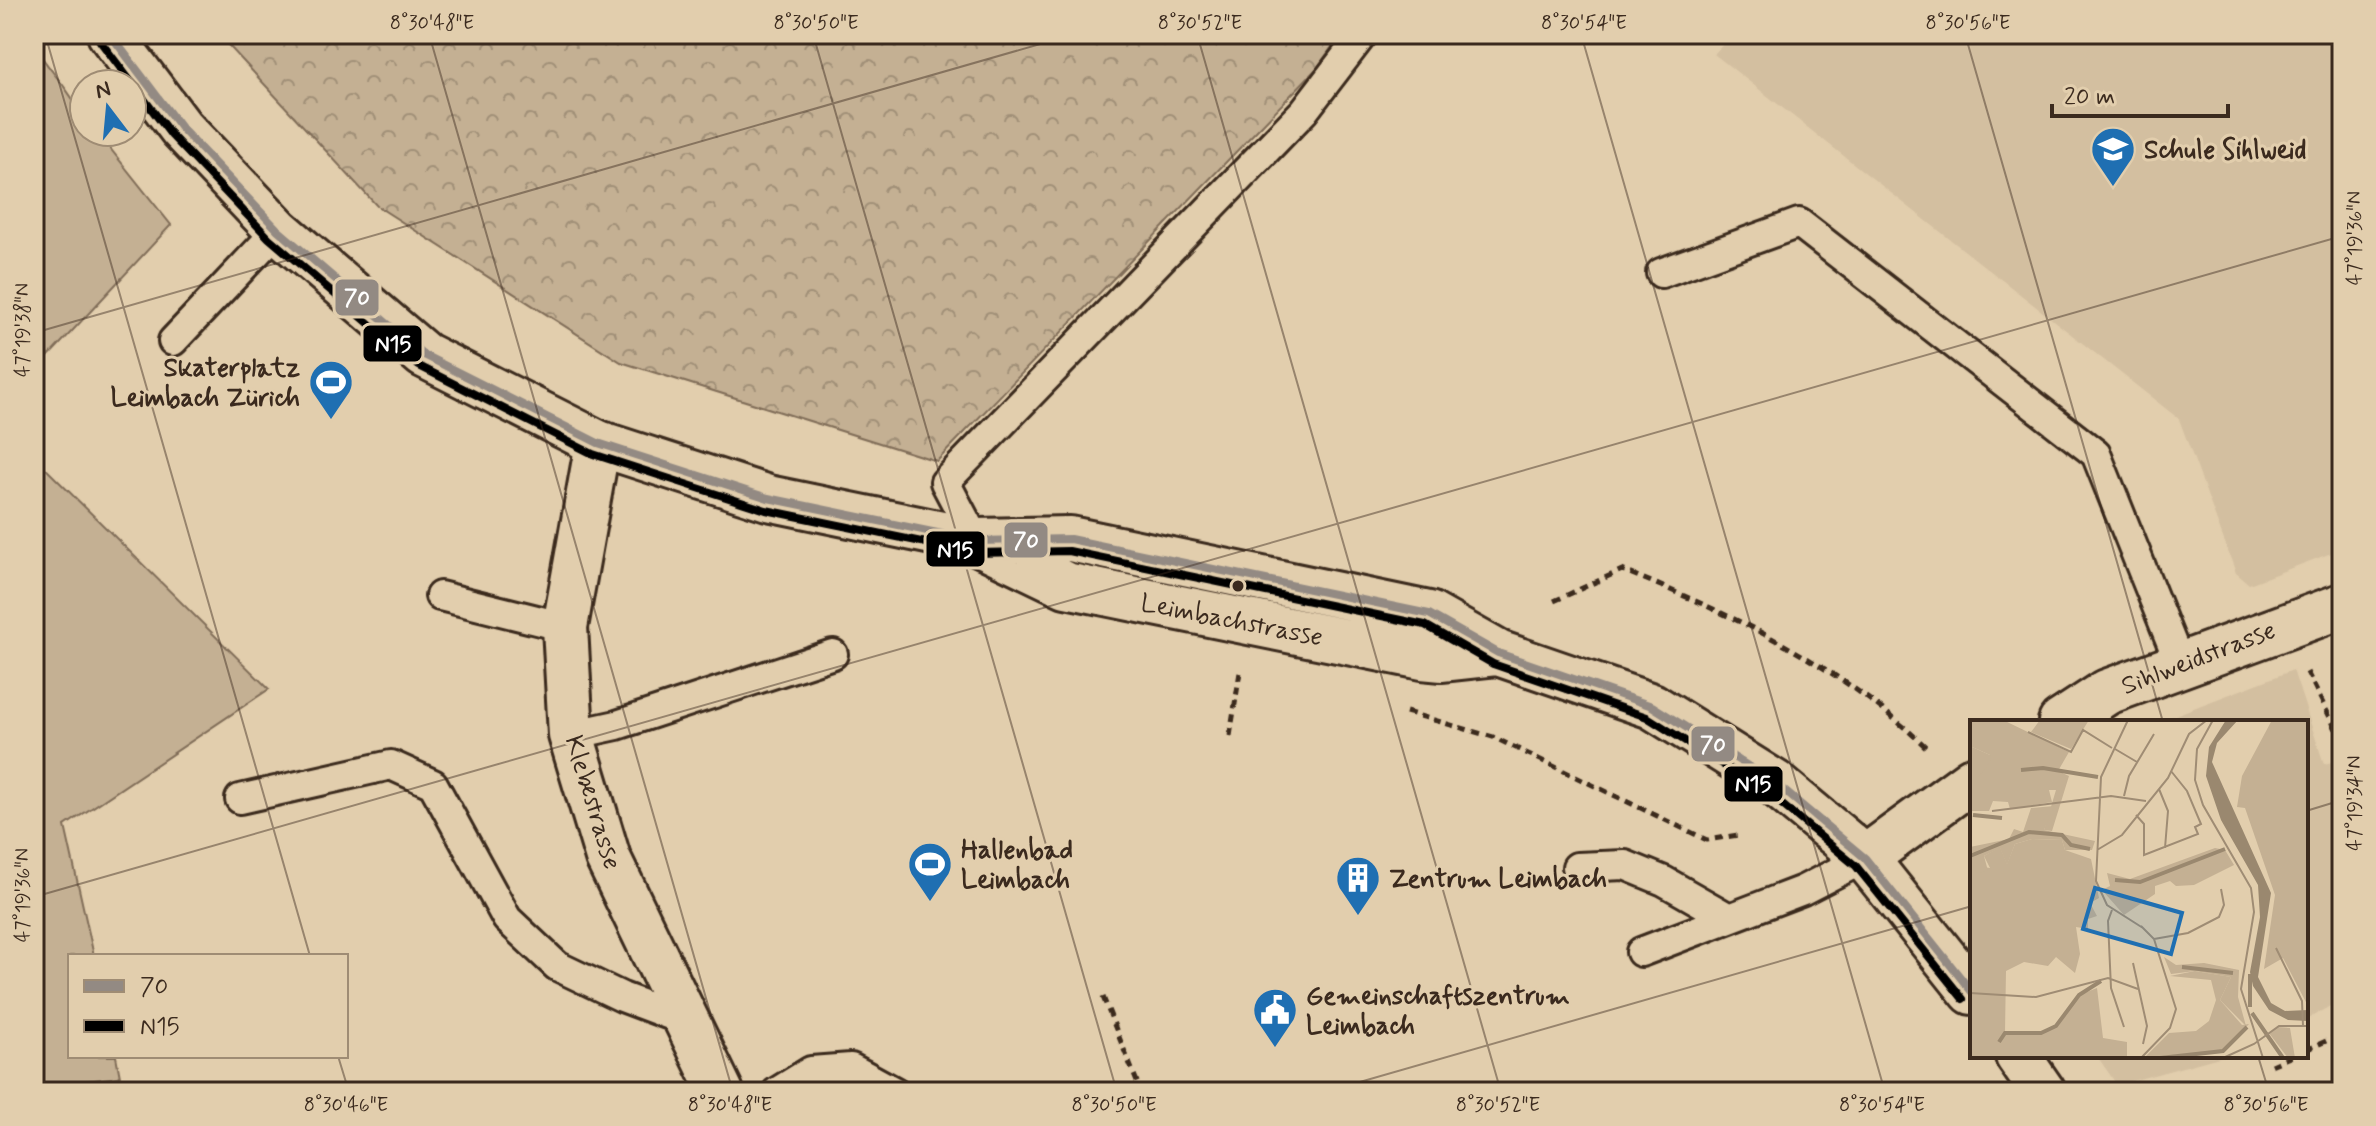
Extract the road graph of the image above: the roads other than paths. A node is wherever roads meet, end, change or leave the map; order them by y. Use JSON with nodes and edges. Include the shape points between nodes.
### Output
{"nodes":[{"id":1,"x":110,"y":34,"type":"edge"},
{"id":2,"x":1363,"y":34,"type":"edge"},
{"id":3,"x":278,"y":230,"type":"junction"},
{"id":4,"x":1661,"y":273,"type":"dead end"},
{"id":5,"x":173,"y":341,"type":"dead end"},
{"id":6,"x":598,"y":443,"type":"junction"},
{"id":7,"x":976,"y":541,"type":"junction"},
{"id":8,"x":440,"y":596,"type":"dead end"},
{"id":9,"x":2342,"y":606,"type":"edge"},
{"id":10,"x":565,"y":627,"type":"junction"},
{"id":11,"x":833,"y":654,"type":"dead end"},
{"id":12,"x":2180,"y":664,"type":"junction"},
{"id":13,"x":2064,"y":720,"type":"edge"},
{"id":14,"x":571,"y":735,"type":"junction"},
{"id":15,"x":1970,"y":781,"type":"edge"},
{"id":16,"x":240,"y":799,"type":"dead end"},
{"id":17,"x":1865,"y":858,"type":"junction"},
{"id":18,"x":1577,"y":867,"type":"dead end"},
{"id":19,"x":1729,"y":918,"type":"junction"},
{"id":20,"x":1641,"y":952,"type":"dead end"},
{"id":21,"x":1970,"y":989,"type":"edge"},
{"id":22,"x":686,"y":1021,"type":"junction"},
{"id":23,"x":2019,"y":1058,"type":"edge"},
{"id":24,"x":721,"y":1092,"type":"edge"},
{"id":25,"x":777,"y":1092,"type":"edge"},
{"id":26,"x":895,"y":1092,"type":"edge"},
{"id":27,"x":2043,"y":1092,"type":"edge"}],
"edges":[{"from":1,"to":3,"type":"street","name":"Leimbachstrasse","via":[[181,128]]},
{"from":2,"to":7,"type":"lane","via":[[1304,111],[945,482]]},
{"from":3,"to":5,"type":"lane"},
{"from":3,"to":6,"type":"street","name":"Leimbachstrasse","via":[[424,355]]},
{"from":4,"to":12,"type":"lane","via":[[1799,223],[2096,454]]},
{"from":6,"to":7,"type":"street","name":"Leimbachstrasse","via":[[768,498]]},
{"from":6,"to":10,"type":"street","name":"Klebestrasse"},
{"from":7,"to":17,"type":"street","name":"Leimbachstrasse","via":[[1070,539],[1429,614],[1498,653],[1652,706],[1775,783]]},
{"from":8,"to":10,"type":"lane"},
{"from":9,"to":12,"type":"street","name":"Sihlweidstrasse"},
{"from":10,"to":14,"type":"street","name":"Klebestrasse"},
{"from":11,"to":14,"type":"lane","via":[[617,725]]},
{"from":12,"to":13,"type":"street","name":"Sihlweidstrasse","via":[[2107,692]]},
{"from":14,"to":22,"type":"street","name":"Klebestrasse","via":[[608,858]]},
{"from":15,"to":17,"type":"street"},
{"from":16,"to":22,"type":"lane","via":[[391,765],[433,784],[507,919],[557,966]]},
{"from":17,"to":19,"type":"lane","via":[[1803,890]]},
{"from":17,"to":21,"type":"street","name":"Leimbachstrasse"},
{"from":18,"to":19,"type":"lane","via":[[1625,865]]},
{"from":19,"to":20,"type":"lane"},
{"from":22,"to":24,"type":"street","name":"Klebestrasse"},
{"from":23,"to":27,"type":"street"},
{"from":25,"to":26,"type":"lane","via":[[811,1071],[851,1068]]}]}
